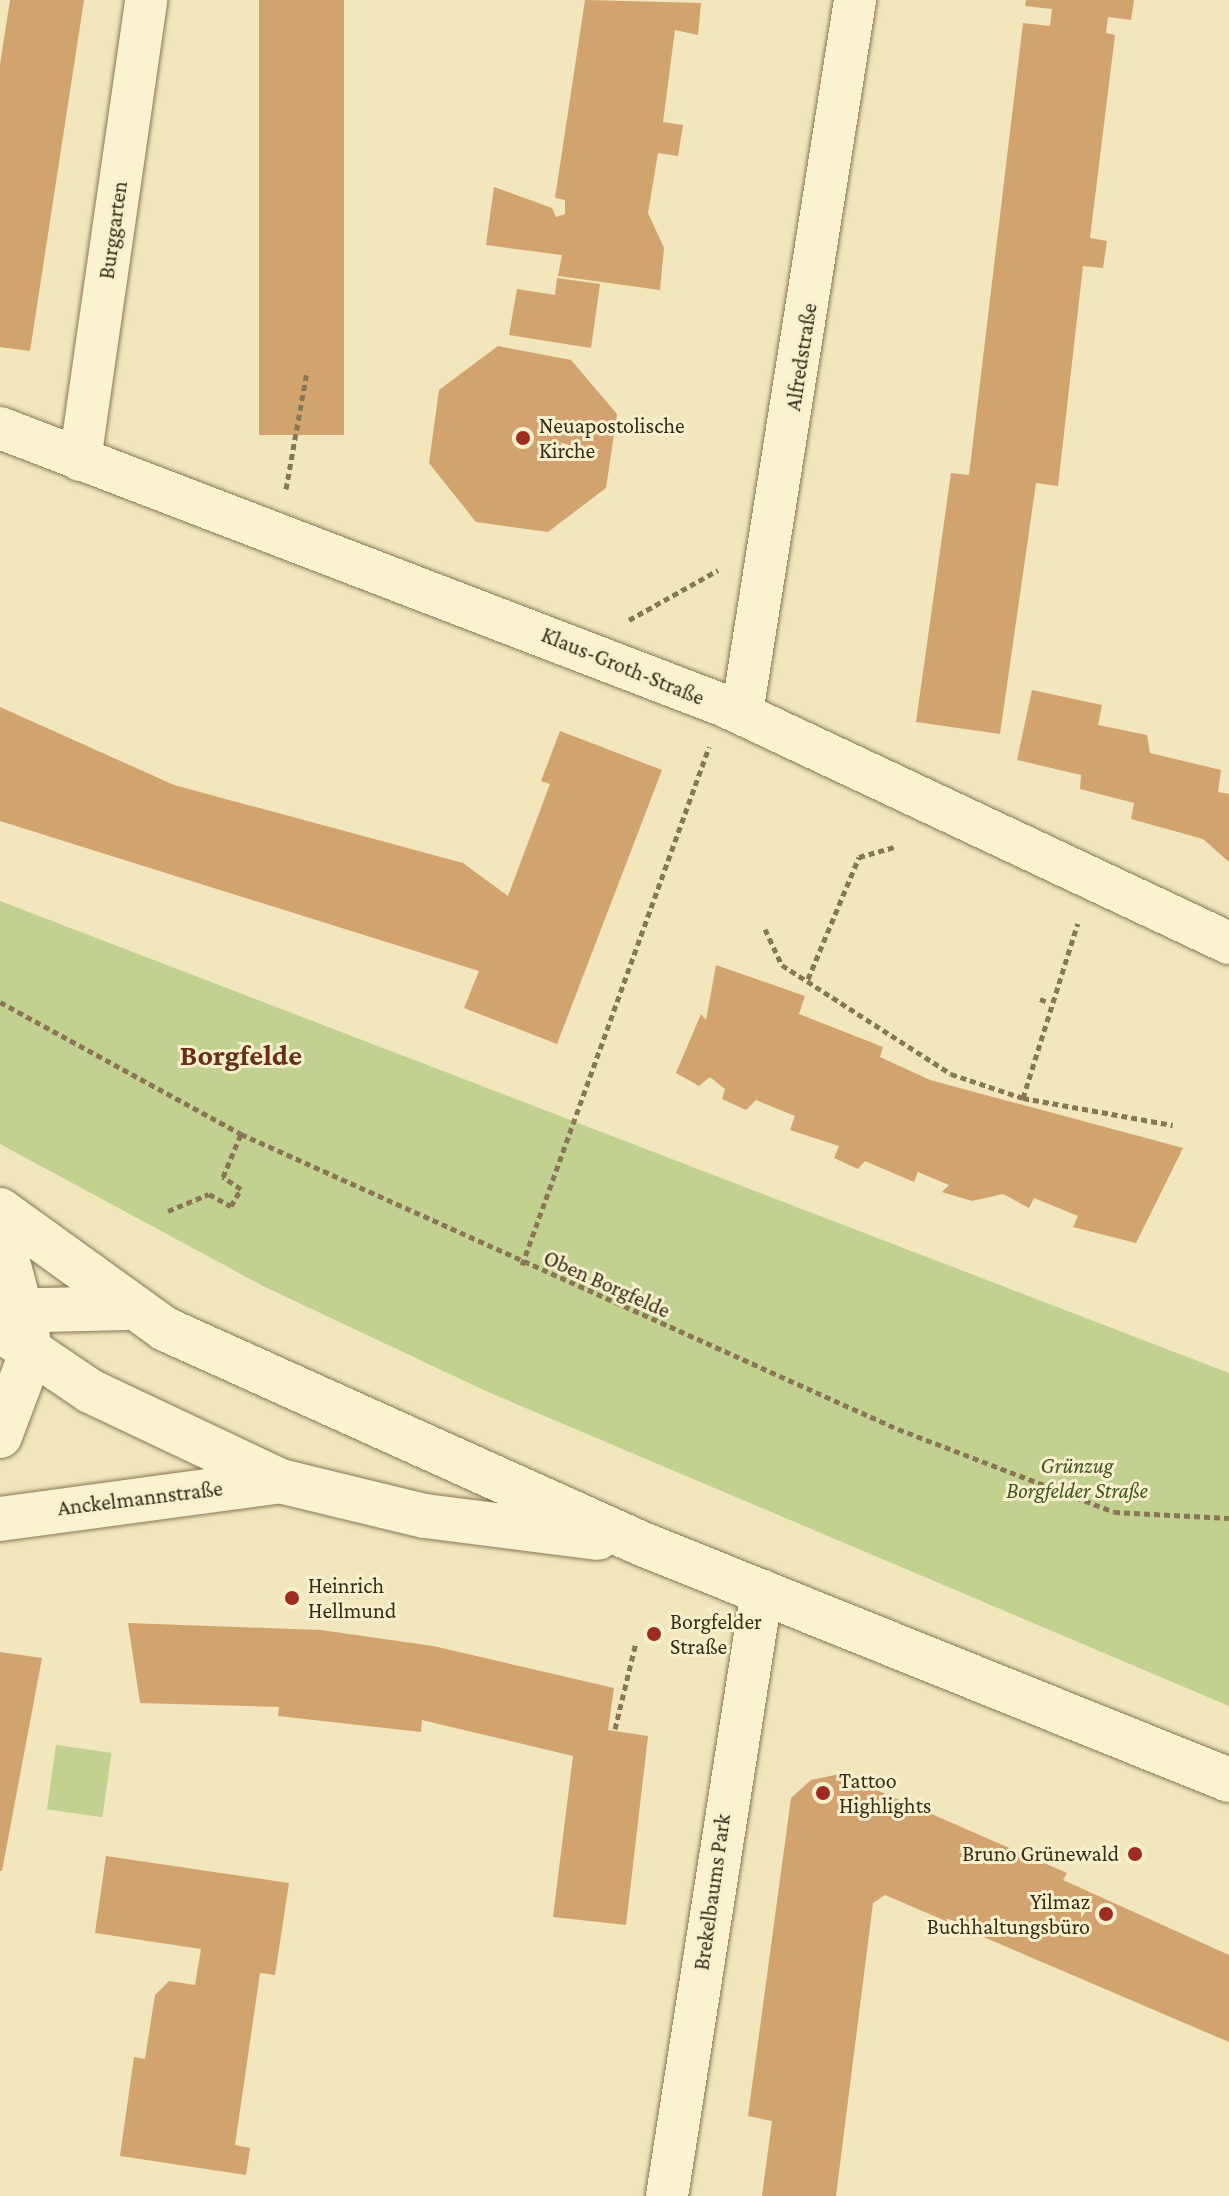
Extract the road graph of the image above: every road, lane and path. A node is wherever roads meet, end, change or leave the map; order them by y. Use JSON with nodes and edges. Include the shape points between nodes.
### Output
{"nodes":[{"id":1,"x":146,"y":0,"type":"edge"},
{"id":2,"x":855,"y":0,"type":"edge"},
{"id":3,"x":307,"y":371,"type":"dead end"},
{"id":4,"x":0,"y":428,"type":"edge"},
{"id":5,"x":80,"y":460,"type":"junction"},
{"id":6,"x":278,"y":534,"type":"junction"},
{"id":7,"x":774,"y":539,"type":"junction"},
{"id":8,"x":579,"y":648,"type":"junction"},
{"id":9,"x":733,"y":709,"type":"junction"},
{"id":10,"x":895,"y":847,"type":"dead end"},
{"id":11,"x":1096,"y":877,"type":"junction"},
{"id":12,"x":765,"y":929,"type":"dead end"},
{"id":13,"x":1229,"y":943,"type":"edge"},
{"id":14,"x":808,"y":979,"type":"junction"},
{"id":15,"x":1040,"y":999,"type":"dead end"},
{"id":16,"x":0,"y":1002,"type":"edge"},
{"id":17,"x":1048,"y":1002,"type":"junction"},
{"id":18,"x":1023,"y":1098,"type":"junction"},
{"id":19,"x":1173,"y":1125,"type":"dead end"},
{"id":20,"x":241,"y":1134,"type":"junction"},
{"id":21,"x":0,"y":1210,"type":"edge"},
{"id":22,"x":168,"y":1211,"type":"dead end"},
{"id":23,"x":0,"y":1232,"type":"edge"},
{"id":24,"x":522,"y":1265,"type":"junction"},
{"id":25,"x":127,"y":1308,"type":"junction"},
{"id":26,"x":13,"y":1325,"type":"edge"},
{"id":27,"x":0,"y":1436,"type":"edge"},
{"id":28,"x":280,"y":1481,"type":"junction"},
{"id":29,"x":1229,"y":1518,"type":"edge"},
{"id":30,"x":0,"y":1519,"type":"edge"},
{"id":31,"x":640,"y":1543,"type":"junction"},
{"id":32,"x":762,"y":1590,"type":"junction"},
{"id":33,"x":636,"y":1642,"type":"dead end"},
{"id":34,"x":615,"y":1729,"type":"dead end"},
{"id":35,"x":1229,"y":1780,"type":"edge"},
{"id":36,"x":667,"y":2196,"type":"edge"}],
"edges":[{"from":1,"to":5,"type":"street","name":"Burggarten"},
{"from":2,"to":7,"type":"street","name":"Alfredstraße"},
{"from":3,"to":6,"type":"path"},
{"from":4,"to":5,"type":"street","name":"Klaus-Groth-Straße"},
{"from":5,"to":6,"type":"street","name":"Klaus-Groth-Straße"},
{"from":6,"to":8,"type":"street","name":"Klaus-Groth-Straße"},
{"from":7,"to":8,"type":"path"},
{"from":7,"to":9,"type":"street","name":"Alfredstraße"},
{"from":8,"to":9,"type":"street","name":"Klaus-Groth-Straße"},
{"from":9,"to":11,"type":"street","name":"Klaus-Groth-Straße"},
{"from":9,"to":24,"type":"path"},
{"from":10,"to":14,"type":"path","via":[[859,857]]},
{"from":11,"to":13,"type":"street","name":"Klaus-Groth-Straße"},
{"from":11,"to":17,"type":"path"},
{"from":12,"to":14,"type":"path","via":[[779,962]]},
{"from":14,"to":18,"type":"path","via":[[951,1074]]},
{"from":15,"to":17,"type":"path"},
{"from":16,"to":20,"type":"path","name":"Oben Borgfelde"},
{"from":17,"to":18,"type":"path"},
{"from":18,"to":19,"type":"path"},
{"from":20,"to":22,"type":"path","via":[[223,1177],[241,1189],[231,1206],[209,1194]]},
{"from":20,"to":24,"type":"path","name":"Oben Borgfelde"},
{"from":21,"to":25,"type":"main road"},
{"from":23,"to":26,"type":"main road"},
{"from":24,"to":29,"type":"path","name":"Oben Borgfelde","via":[[1028,1483],[1114,1512]]},
{"from":25,"to":26,"type":"main road"},
{"from":25,"to":31,"type":"main road"},
{"from":26,"to":27,"type":"main road"},
{"from":26,"to":28,"type":"main road","via":[[90,1391]]},
{"from":28,"to":30,"type":"main road","name":"Anckelmannstraße"},
{"from":28,"to":31,"type":"main road","via":[[425,1516]]},
{"from":31,"to":32,"type":"main road"},
{"from":32,"to":35,"type":"main road"},
{"from":32,"to":36,"type":"street","name":"Brekelbaums Park"},
{"from":33,"to":34,"type":"path"}]}
